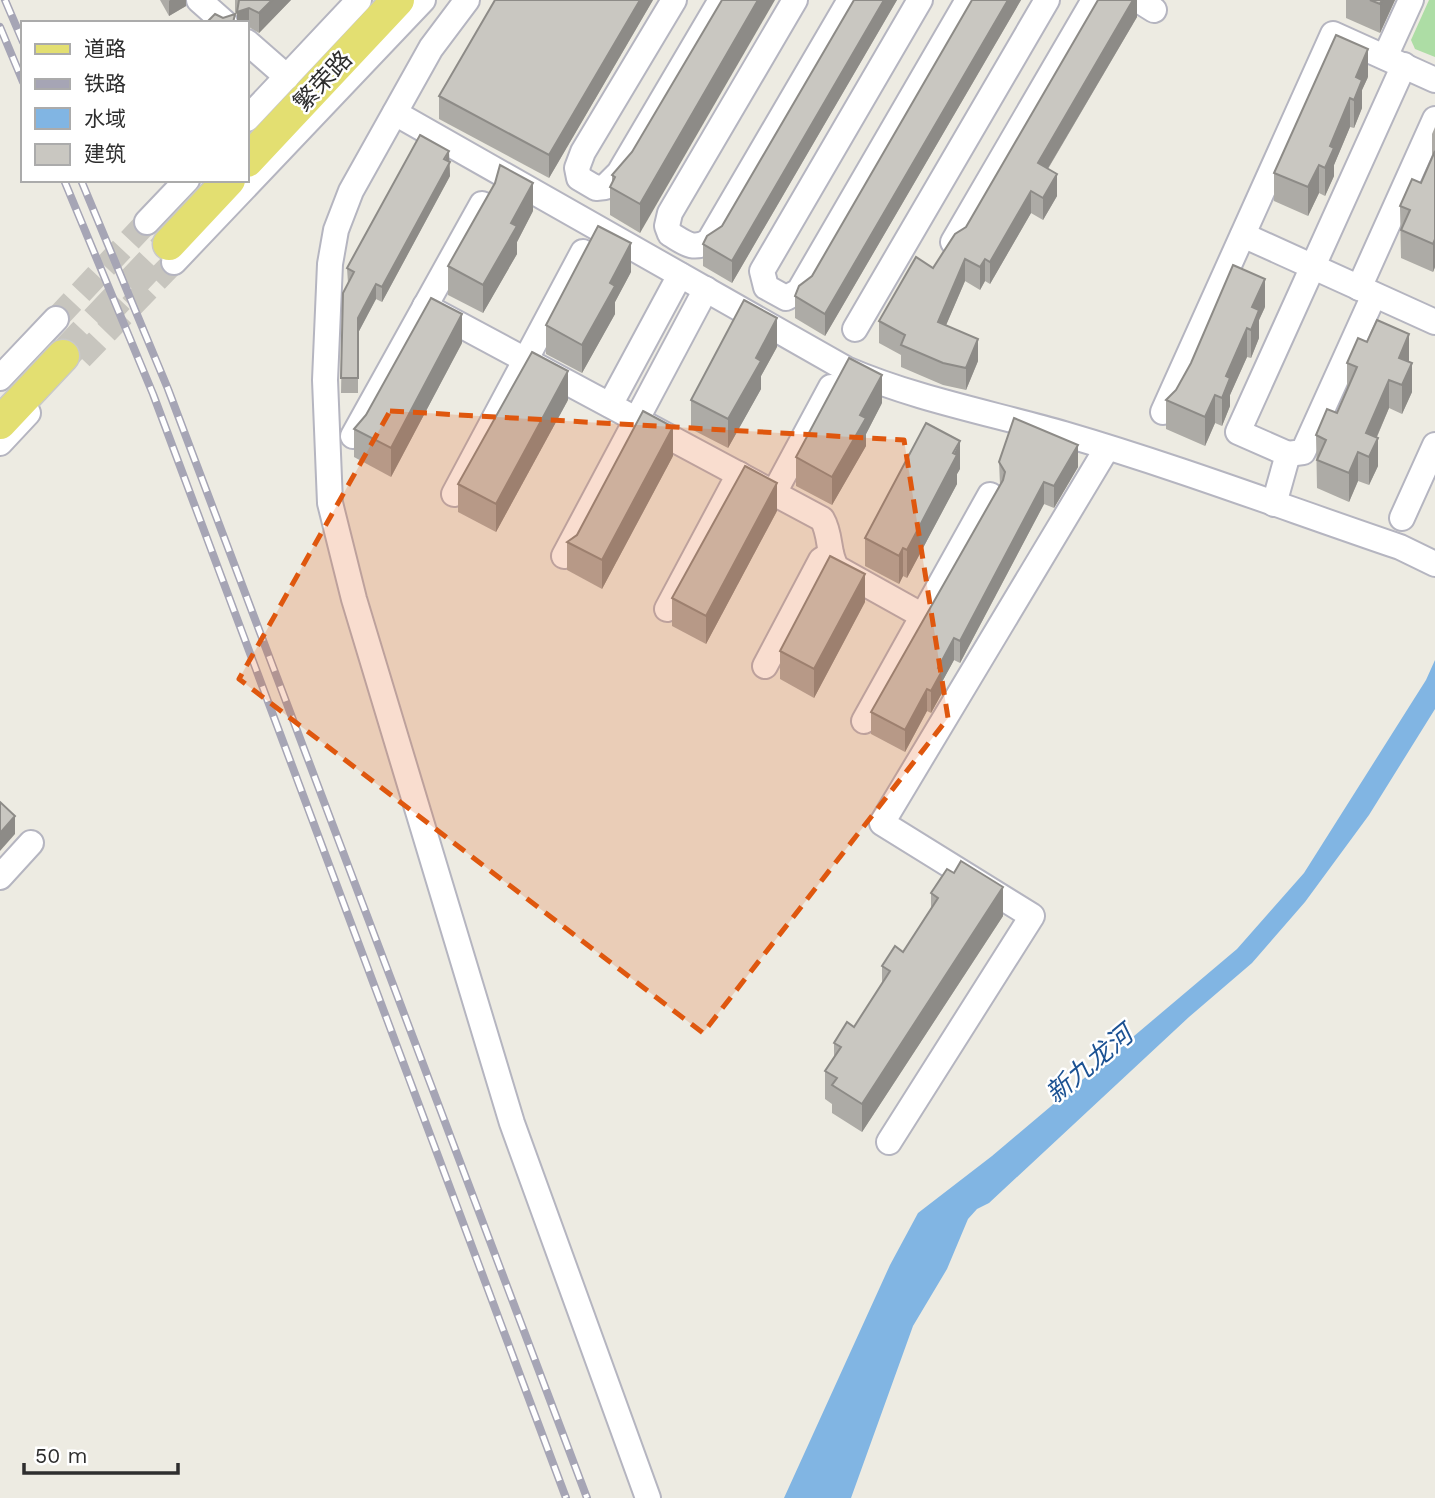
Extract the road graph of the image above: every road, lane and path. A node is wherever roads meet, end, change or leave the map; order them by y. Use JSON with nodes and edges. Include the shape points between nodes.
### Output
{"nodes":[{"id":1,"x":359,"y":0,"type":"edge"},
{"id":2,"x":382,"y":0,"type":"edge"},
{"id":3,"x":398,"y":0,"type":"edge"},
{"id":4,"x":423,"y":0,"type":"edge"},
{"id":5,"x":467,"y":0,"type":"edge"},
{"id":6,"x":674,"y":0,"type":"edge"},
{"id":7,"x":721,"y":0,"type":"edge"},
{"id":8,"x":794,"y":0,"type":"edge"},
{"id":9,"x":850,"y":0,"type":"edge"},
{"id":10,"x":920,"y":0,"type":"edge"},
{"id":11,"x":968,"y":0,"type":"edge"},
{"id":12,"x":1047,"y":0,"type":"edge"},
{"id":13,"x":1094,"y":0,"type":"edge"},
{"id":14,"x":1411,"y":0,"type":"edge"},
{"id":15,"x":248,"y":43,"type":"edge"},
{"id":16,"x":1394,"y":61,"type":"junction"},
{"id":17,"x":287,"y":77,"type":"junction"},
{"id":18,"x":1435,"y":80,"type":"edge"},
{"id":19,"x":395,"y":113,"type":"junction"},
{"id":20,"x":248,"y":117,"type":"edge"},
{"id":21,"x":1435,"y":119,"type":"edge"},
{"id":22,"x":248,"y":143,"type":"edge"},
{"id":23,"x":961,"y":148,"type":"junction"},
{"id":24,"x":248,"y":161,"type":"edge"},
{"id":25,"x":248,"y":162,"type":"edge"},
{"id":26,"x":996,"y":168,"type":"junction"},
{"id":27,"x":186,"y":182,"type":"edge"},
{"id":28,"x":211,"y":182,"type":"edge"},
{"id":29,"x":227,"y":182,"type":"edge"},
{"id":30,"x":227,"y":182,"type":"edge"},
{"id":31,"x":482,"y":204,"type":"edge"},
{"id":32,"x":1243,"y":235,"type":"junction"},
{"id":33,"x":163,"y":241,"type":"junction"},
{"id":34,"x":953,"y":242,"type":"edge"},
{"id":35,"x":583,"y":252,"type":"edge"},
{"id":36,"x":1313,"y":267,"type":"junction"},
{"id":37,"x":680,"y":275,"type":"junction"},
{"id":38,"x":706,"y":289,"type":"junction"},
{"id":39,"x":1367,"y":291,"type":"junction"},
{"id":40,"x":425,"y":306,"type":"junction"},
{"id":41,"x":1435,"y":322,"type":"edge"},
{"id":42,"x":855,"y":329,"type":"dead end"},
{"id":43,"x":64,"y":344,"type":"junction"},
{"id":44,"x":525,"y":359,"type":"junction"},
{"id":45,"x":0,"y":378,"type":"edge"},
{"id":46,"x":831,"y":387,"type":"edge"},
{"id":47,"x":0,"y":405,"type":"edge"},
{"id":48,"x":610,"y":405,"type":"junction"},
{"id":49,"x":1163,"y":412,"type":"dead end"},
{"id":50,"x":637,"y":419,"type":"junction"},
{"id":51,"x":0,"y":423,"type":"edge"},
{"id":52,"x":353,"y":436,"type":"dead end"},
{"id":53,"x":0,"y":443,"type":"edge"},
{"id":54,"x":1435,"y":444,"type":"edge"},
{"id":55,"x":1107,"y":448,"type":"junction"},
{"id":56,"x":1288,"y":454,"type":"junction"},
{"id":57,"x":739,"y":474,"type":"junction"},
{"id":58,"x":774,"y":493,"type":"junction"},
{"id":59,"x":454,"y":494,"type":"dead end"},
{"id":60,"x":990,"y":495,"type":"dead end"},
{"id":61,"x":1274,"y":504,"type":"junction"},
{"id":62,"x":1402,"y":518,"type":"dead end"},
{"id":63,"x":831,"y":554,"type":"junction"},
{"id":64,"x":564,"y":556,"type":"edge"},
{"id":65,"x":1435,"y":564,"type":"edge"},
{"id":66,"x":667,"y":609,"type":"dead end"},
{"id":67,"x":923,"y":616,"type":"junction"},
{"id":68,"x":765,"y":666,"type":"dead end"},
{"id":69,"x":864,"y":721,"type":"dead end"},
{"id":70,"x":31,"y":844,"type":"dead end"},
{"id":71,"x":0,"y":877,"type":"edge"},
{"id":72,"x":890,"y":1142,"type":"dead end"},
{"id":73,"x":648,"y":1498,"type":"edge"}],
"edges":[{"from":1,"to":17,"type":"street"},
{"from":2,"to":22,"type":"main road","name":"繁荣路"},
{"from":3,"to":24,"type":"main road","name":"繁荣路"},
{"from":4,"to":25,"type":"street"},
{"from":5,"to":19,"type":"street","via":[[431,48]]},
{"from":6,"to":7,"type":"street","via":[[583,152],[579,178],[596,188],[605,187],[619,173]]},
{"from":8,"to":9,"type":"street","via":[[670,214],[670,234],[691,246],[698,248],[709,241]]},
{"from":10,"to":11,"type":"street","via":[[762,271],[766,287],[786,298],[799,291]]},
{"from":12,"to":23,"type":"street"},
{"from":13,"to":26,"type":"street"},
{"from":14,"to":16,"type":"street"},
{"from":15,"to":17,"type":"street"},
{"from":16,"to":18,"type":"street"},
{"from":16,"to":32,"type":"street","via":[[1333,34]]},
{"from":16,"to":36,"type":"street"},
{"from":17,"to":20,"type":"street"},
{"from":19,"to":37,"type":"street"},
{"from":19,"to":73,"type":"street","via":[[342,209],[330,264],[325,380],[330,503],[354,599],[512,1123]]},
{"from":21,"to":39,"type":"street"},
{"from":23,"to":26,"type":"street"},
{"from":23,"to":42,"type":"street"},
{"from":26,"to":34,"type":"street"},
{"from":27,"to":33,"type":"street"},
{"from":28,"to":33,"type":"main road"},
{"from":29,"to":33,"type":"street"},
{"from":30,"to":33,"type":"main road"},
{"from":31,"to":40,"type":"street"},
{"from":32,"to":36,"type":"street"},
{"from":32,"to":49,"type":"street"},
{"from":35,"to":44,"type":"street"},
{"from":36,"to":39,"type":"street"},
{"from":36,"to":56,"type":"street","via":[[1238,432]]},
{"from":37,"to":38,"type":"street"},
{"from":37,"to":48,"type":"street"},
{"from":38,"to":50,"type":"street"},
{"from":38,"to":55,"type":"street","via":[[876,382]]},
{"from":39,"to":41,"type":"street"},
{"from":39,"to":56,"type":"street","via":[[1303,452]]},
{"from":40,"to":44,"type":"street"},
{"from":40,"to":52,"type":"street"},
{"from":43,"to":45,"type":"street"},
{"from":43,"to":47,"type":"main road"},
{"from":43,"to":51,"type":"main road"},
{"from":43,"to":53,"type":"street"},
{"from":44,"to":48,"type":"street"},
{"from":44,"to":59,"type":"street"},
{"from":46,"to":58,"type":"street"},
{"from":48,"to":50,"type":"street"},
{"from":50,"to":57,"type":"street"},
{"from":50,"to":64,"type":"street"},
{"from":54,"to":62,"type":"street"},
{"from":55,"to":61,"type":"street"},
{"from":55,"to":72,"type":"street","via":[[882,823],[1032,916]]},
{"from":56,"to":61,"type":"street"},
{"from":57,"to":58,"type":"street"},
{"from":57,"to":66,"type":"street"},
{"from":58,"to":63,"type":"street","via":[[822,519],[830,533]]},
{"from":60,"to":67,"type":"street"},
{"from":61,"to":65,"type":"street","via":[[1400,547]]},
{"from":63,"to":67,"type":"street","via":[[838,568]]},
{"from":63,"to":68,"type":"street","via":[[821,560]]},
{"from":67,"to":69,"type":"street"},
{"from":70,"to":71,"type":"street"}]}
